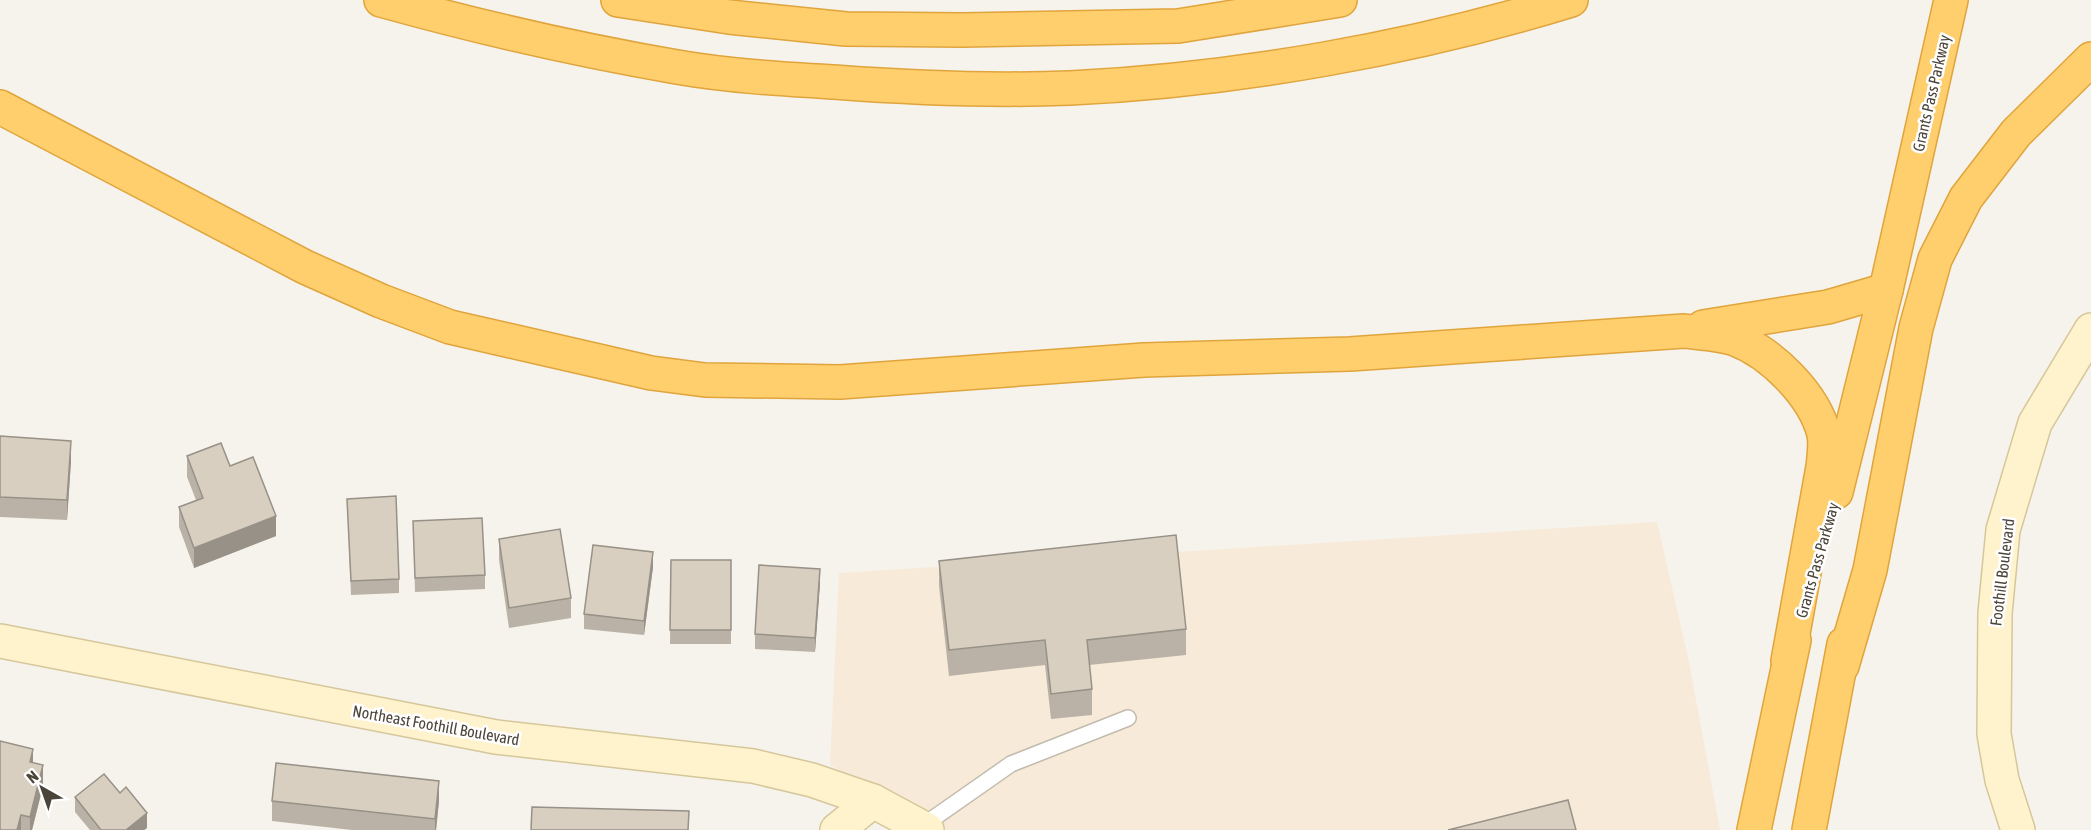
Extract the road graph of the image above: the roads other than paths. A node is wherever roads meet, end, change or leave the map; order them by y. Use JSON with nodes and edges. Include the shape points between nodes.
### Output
{"nodes":[{"id":1,"x":381,"y":0,"type":"edge"},
{"id":2,"x":618,"y":0,"type":"edge"},
{"id":3,"x":1340,"y":0,"type":"edge"},
{"id":4,"x":1571,"y":0,"type":"edge"},
{"id":5,"x":1951,"y":0,"type":"edge"},
{"id":6,"x":2091,"y":59,"type":"edge"},
{"id":7,"x":0,"y":107,"type":"edge"},
{"id":8,"x":1886,"y":290,"type":"junction"},
{"id":9,"x":2091,"y":330,"type":"edge"},
{"id":10,"x":1684,"y":331,"type":"junction"},
{"id":11,"x":0,"y":641,"type":"edge"},
{"id":12,"x":1788,"y":661,"type":"junction"},
{"id":13,"x":1842,"y":666,"type":"junction"},
{"id":14,"x":1128,"y":718,"type":"dead end"},
{"id":15,"x":873,"y":801,"type":"junction"},
{"id":16,"x":924,"y":828,"type":"edge"},
{"id":17,"x":837,"y":830,"type":"edge"},
{"id":18,"x":1754,"y":830,"type":"edge"},
{"id":19,"x":1809,"y":830,"type":"edge"},
{"id":20,"x":2018,"y":830,"type":"edge"}],
"edges":[{"from":1,"to":4,"type":"highway","via":[[589,50],[680,67],[783,79],[926,88],[1071,88],[1222,73],[1340,56],[1460,30]]},
{"from":2,"to":3,"type":"highway","via":[[846,29],[975,30],[1178,26]]},
{"from":5,"to":8,"type":"highway","name":"Grants Pass Parkway"},
{"from":6,"to":13,"type":"highway","via":[[2016,133],[1966,198],[1935,259],[1916,328],[1870,570]]},
{"from":7,"to":10,"type":"highway","via":[[284,256],[381,301],[450,327],[694,378],[840,382],[1144,360],[1350,354]]},
{"from":8,"to":10,"type":"highway","via":[[1828,307]]},
{"from":8,"to":12,"type":"highway","name":"Grants Pass Parkway","via":[[1839,482]]},
{"from":8,"to":13,"type":"highway","name":"Grants Pass Parkway"},
{"from":9,"to":20,"type":"street","name":"Foothill Boulevard","via":[[2036,423],[2004,530],[1995,613],[1994,734],[2002,780]]},
{"from":10,"to":12,"type":"highway","via":[[1734,339],[1773,359],[1815,412],[1825,436],[1823,467]]},
{"from":11,"to":15,"type":"street","name":"Northeast Foothill Boulevard","via":[[496,737],[753,766],[812,780]]},
{"from":12,"to":18,"type":"highway","name":"Grants Pass Parkway"},
{"from":13,"to":19,"type":"highway","name":"Grants Pass Parkway"},
{"from":14,"to":16,"type":"lane","via":[[1011,764]]},
{"from":15,"to":16,"type":"street","name":"Northeast Foothill Boulevard"},
{"from":15,"to":17,"type":"street"}]}
